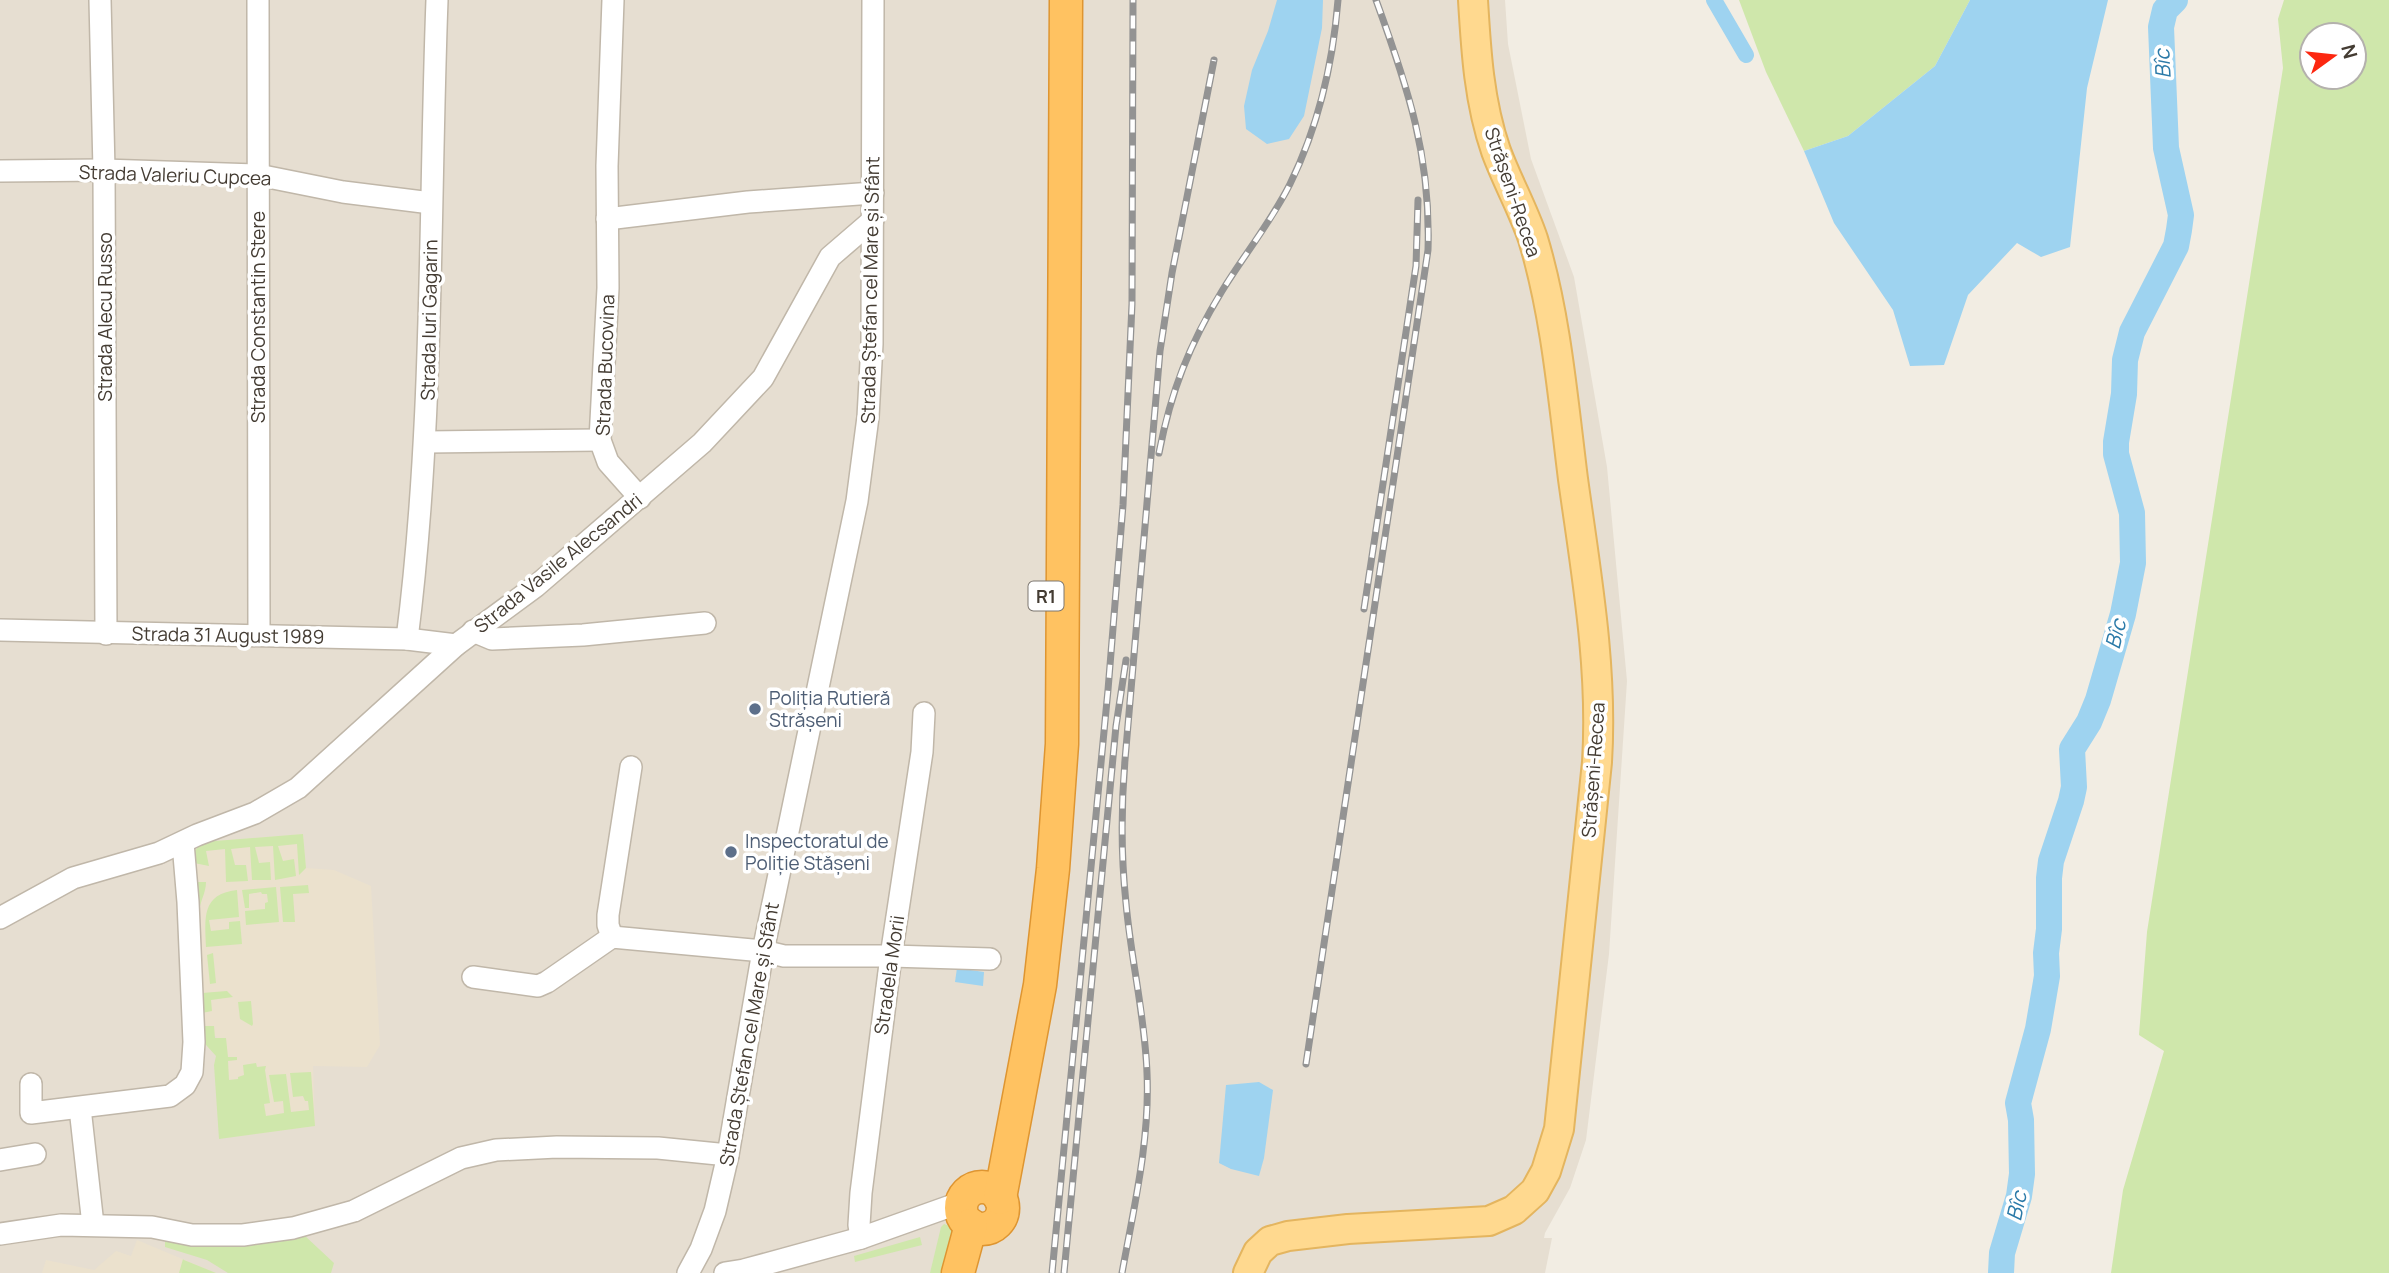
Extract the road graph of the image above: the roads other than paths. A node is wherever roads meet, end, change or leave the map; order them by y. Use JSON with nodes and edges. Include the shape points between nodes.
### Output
{"nodes":[{"id":1,"x":100,"y":0,"type":"edge"},
{"id":2,"x":258,"y":0,"type":"edge"},
{"id":3,"x":437,"y":0,"type":"edge"},
{"id":4,"x":613,"y":0,"type":"edge"},
{"id":5,"x":873,"y":0,"type":"edge"},
{"id":6,"x":1048,"y":0,"type":"edge"},
{"id":7,"x":1066,"y":0,"type":"edge"},
{"id":8,"x":1473,"y":0,"type":"edge"},
{"id":9,"x":104,"y":170,"type":"junction"},
{"id":10,"x":0,"y":171,"type":"edge"},
{"id":11,"x":258,"y":175,"type":"junction"},
{"id":12,"x":873,"y":193,"type":"junction"},
{"id":13,"x":431,"y":203,"type":"junction"},
{"id":14,"x":607,"y":219,"type":"junction"},
{"id":15,"x":873,"y":220,"type":"junction"},
{"id":16,"x":600,"y":440,"type":"junction"},
{"id":17,"x":426,"y":442,"type":"junction"},
{"id":18,"x":640,"y":498,"type":"junction"},
{"id":19,"x":705,"y":623,"type":"dead end"},
{"id":20,"x":0,"y":630,"type":"edge"},
{"id":21,"x":473,"y":631,"type":"junction"},
{"id":22,"x":106,"y":634,"type":"junction"},
{"id":23,"x":259,"y":635,"type":"junction"},
{"id":24,"x":407,"y":639,"type":"junction"},
{"id":25,"x":456,"y":645,"type":"junction"},
{"id":26,"x":924,"y":713,"type":"dead end"},
{"id":27,"x":631,"y":767,"type":"dead end"},
{"id":28,"x":183,"y":843,"type":"junction"},
{"id":29,"x":0,"y":918,"type":"edge"},
{"id":30,"x":612,"y":937,"type":"junction"},
{"id":31,"x":763,"y":951,"type":"junction"},
{"id":32,"x":891,"y":956,"type":"junction"},
{"id":33,"x":990,"y":959,"type":"dead end"},
{"id":34,"x":473,"y":977,"type":"dead end"},
{"id":35,"x":31,"y":1084,"type":"dead end"},
{"id":36,"x":80,"y":1108,"type":"junction"},
{"id":37,"x":35,"y":1154,"type":"dead end"},
{"id":38,"x":728,"y":1155,"type":"junction"},
{"id":39,"x":0,"y":1160,"type":"edge"},
{"id":40,"x":981,"y":1208,"type":"junction"},
{"id":41,"x":93,"y":1225,"type":"junction"},
{"id":42,"x":0,"y":1234,"type":"edge"},
{"id":43,"x":860,"y":1238,"type":"junction"},
{"id":44,"x":738,"y":1272,"type":"edge"},
{"id":45,"x":688,"y":1273,"type":"edge"},
{"id":46,"x":958,"y":1273,"type":"edge"},
{"id":47,"x":976,"y":1273,"type":"edge"},
{"id":48,"x":1248,"y":1273,"type":"edge"}],
"edges":[{"from":1,"to":9,"type":"street","name":"Strada Alecu Russo"},
{"from":2,"to":11,"type":"street","name":"Strada Constantin Stere"},
{"from":3,"to":13,"type":"street","name":"Strada Iuri Gagarin"},
{"from":4,"to":14,"type":"street","name":"Strada Bucovina"},
{"from":5,"to":12,"type":"street","name":"Strada Ștefan cel Mare și Sfânt"},
{"from":6,"to":40,"type":"highway","number":"R1","via":[[1043,768],[1020,995]]},
{"from":7,"to":40,"type":"highway","number":"R1","via":[[1062,744],[1040,985],[1010,1144]]},
{"from":8,"to":48,"type":"main road","name":"Strășeni-Recea","via":[[1482,97],[1495,148],[1532,238],[1555,337],[1596,652],[1597,762],[1559,1129],[1535,1191],[1514,1210],[1489,1221],[1288,1236],[1270,1241],[1258,1252]]},
{"from":9,"to":10,"type":"street","name":"Strada Valeriu Cupcea"},
{"from":9,"to":11,"type":"street","name":"Strada Valeriu Cupcea"},
{"from":9,"to":22,"type":"street","name":"Strada Alecu Russo"},
{"from":11,"to":13,"type":"street","name":"Strada Valeriu Cupcea"},
{"from":11,"to":23,"type":"street","name":"Strada Constantin Stere"},
{"from":12,"to":14,"type":"street"},
{"from":12,"to":15,"type":"street","name":"Strada Ștefan cel Mare și Sfânt"},
{"from":13,"to":17,"type":"street","name":"Strada Iuri Gagarin"},
{"from":14,"to":16,"type":"street","name":"Strada Bucovina"},
{"from":15,"to":18,"type":"street","name":"Strada Vasile Alecsandri","via":[[830,257],[763,378],[702,443]]},
{"from":15,"to":31,"type":"street","name":"Strada Ștefan cel Mare și Sfânt","via":[[872,344],[864,456]]},
{"from":16,"to":17,"type":"street"},
{"from":16,"to":18,"type":"street","name":"Strada Bucovina","via":[[608,462]]},
{"from":17,"to":24,"type":"street","name":"Strada Iuri Gagarin"},
{"from":18,"to":21,"type":"street","name":"Strada Vasile Alecsandri","via":[[536,586]]},
{"from":19,"to":21,"type":"street","via":[[492,639]]},
{"from":20,"to":22,"type":"street","name":"Strada 31 August 1989"},
{"from":21,"to":25,"type":"street","name":"Strada Vasile Alecsandri"},
{"from":22,"to":23,"type":"street","name":"Strada 31 August 1989"},
{"from":23,"to":24,"type":"street","name":"Strada 31 August 1989"},
{"from":24,"to":25,"type":"street","name":"Strada 31 August 1989"},
{"from":25,"to":28,"type":"street","name":"Strada Vasile Alecsandri","via":[[298,788],[255,813]]},
{"from":26,"to":32,"type":"street","name":"Stradela Morii"},
{"from":27,"to":30,"type":"street","via":[[608,915]]},
{"from":28,"to":29,"type":"street","name":"Strada Vasile Alecsandri","via":[[73,878]]},
{"from":28,"to":36,"type":"street","via":[[192,1072],[185,1085],[170,1096]]},
{"from":30,"to":31,"type":"street"},
{"from":30,"to":34,"type":"street","via":[[538,986]]},
{"from":31,"to":32,"type":"street","via":[[783,956]]},
{"from":31,"to":38,"type":"street","name":"Strada Ștefan cel Mare și Sfânt"},
{"from":32,"to":33,"type":"street"},
{"from":32,"to":43,"type":"street","name":"Stradela Morii","via":[[861,1193]]},
{"from":35,"to":36,"type":"street","via":[[31,1112]]},
{"from":36,"to":41,"type":"street"},
{"from":37,"to":39,"type":"street"},
{"from":38,"to":41,"type":"street","via":[[657,1148],[496,1150],[461,1158],[354,1212],[293,1228],[243,1235],[192,1235],[152,1227]]},
{"from":38,"to":45,"type":"street","name":"Strada Ștefan cel Mare și Sfânt","via":[[715,1211]]},
{"from":40,"to":43,"type":"street"},
{"from":40,"to":46,"type":"highway","number":"R1"},
{"from":40,"to":47,"type":"highway"},
{"from":41,"to":42,"type":"street"},
{"from":43,"to":44,"type":"street"}]}
